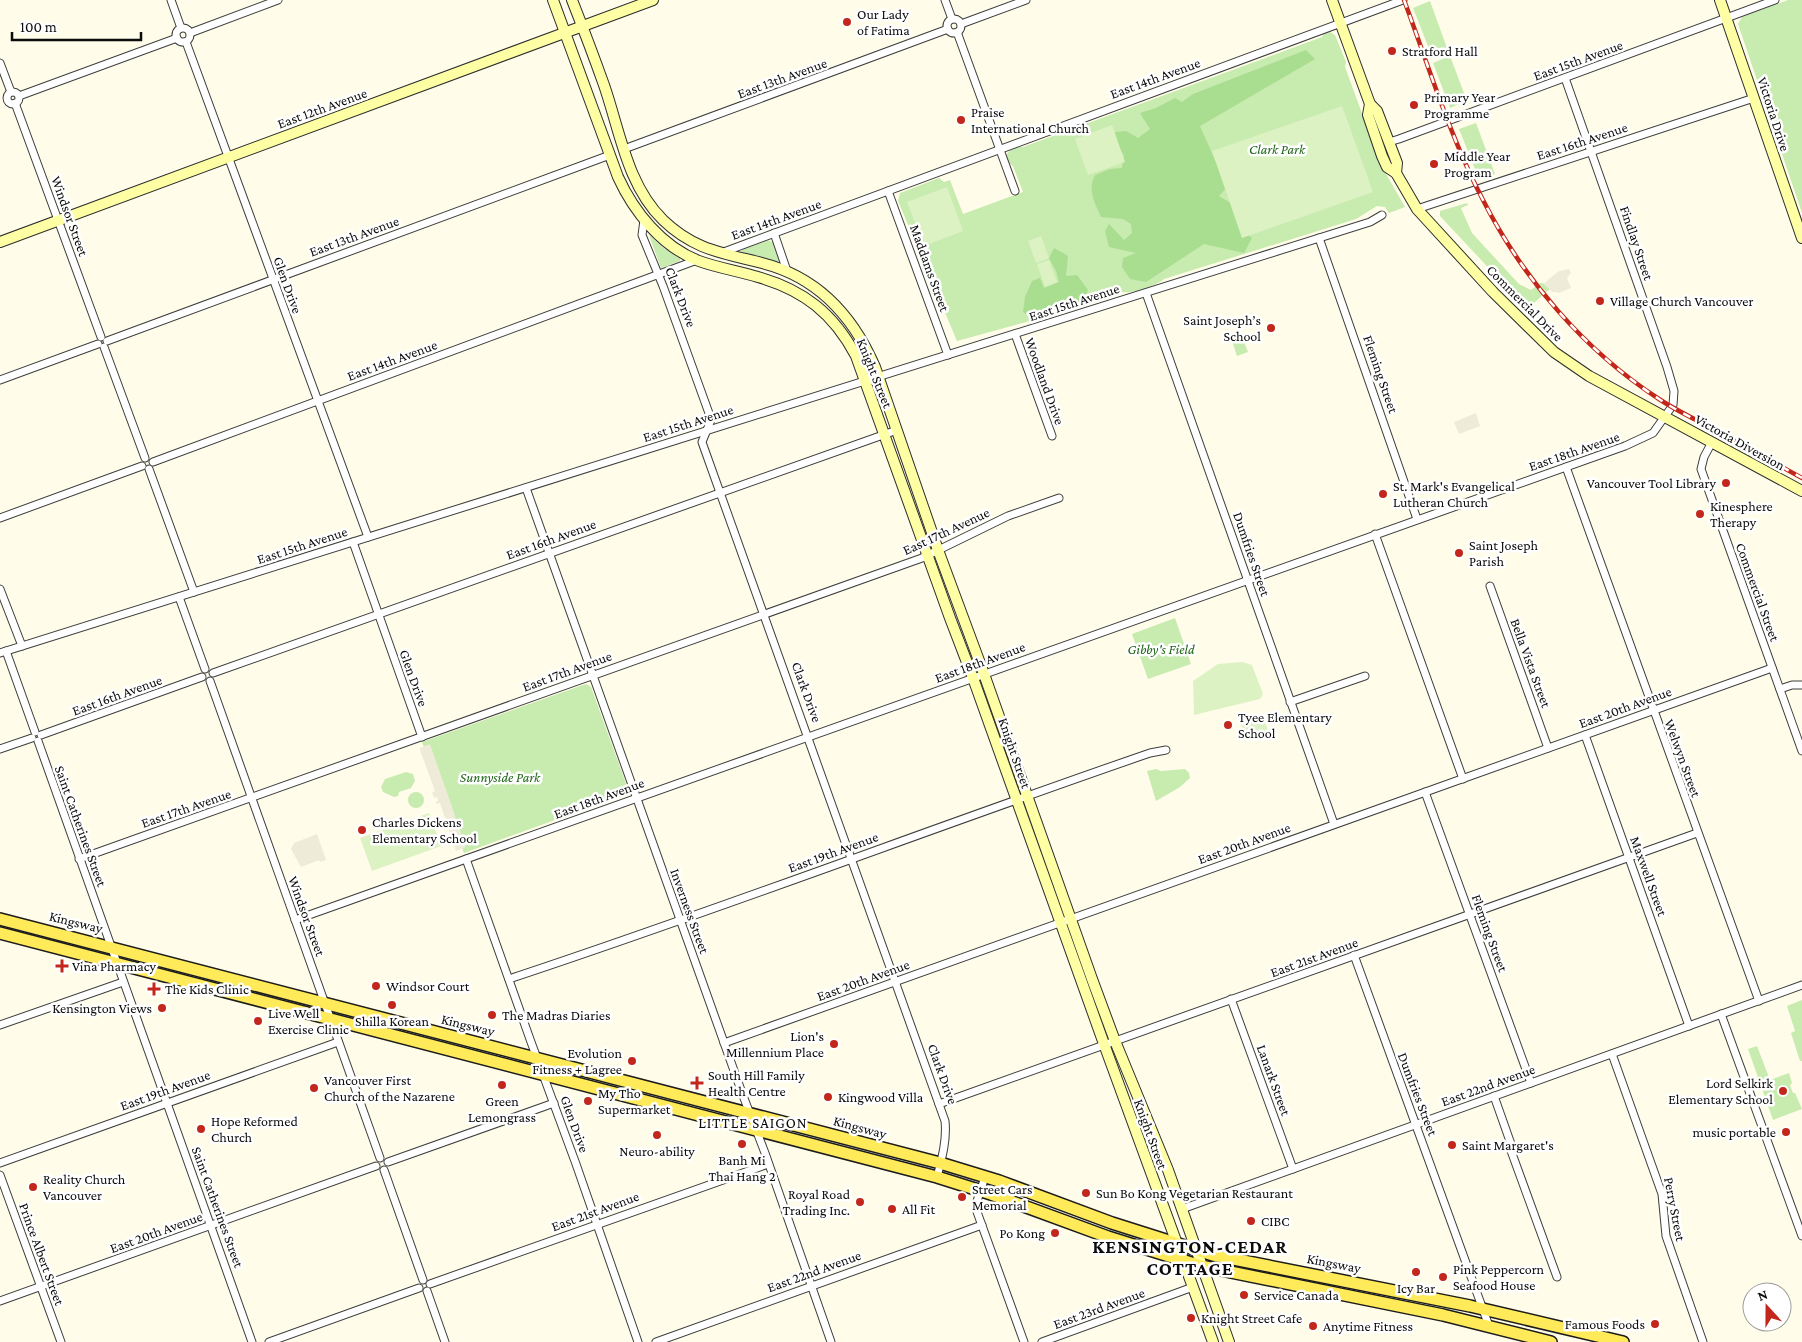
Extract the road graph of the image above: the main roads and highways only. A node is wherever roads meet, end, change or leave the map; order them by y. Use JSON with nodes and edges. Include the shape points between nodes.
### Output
{"nodes":[{"id":1,"x":553,"y":0,"type":"edge"},
{"id":2,"x":572,"y":0,"type":"edge"},
{"id":3,"x":653,"y":0,"type":"edge"},
{"id":4,"x":1332,"y":0,"type":"edge"},
{"id":5,"x":1720,"y":0,"type":"edge"},
{"id":6,"x":582,"y":26,"type":"junction"},
{"id":7,"x":565,"y":32,"type":"junction"},
{"id":8,"x":1370,"y":104,"type":"junction"},
{"id":9,"x":1396,"y":173,"type":"junction"},
{"id":10,"x":1802,"y":238,"type":"edge"},
{"id":11,"x":0,"y":242,"type":"edge"},
{"id":12,"x":697,"y":260,"type":"joint"},
{"id":13,"x":1666,"y":417,"type":"joint"},
{"id":14,"x":1802,"y":491,"type":"edge"},
{"id":15,"x":0,"y":918,"type":"edge"},
{"id":16,"x":0,"y":934,"type":"edge"},
{"id":17,"x":1178,"y":1244,"type":"junction"},
{"id":18,"x":1196,"y":1250,"type":"junction"},
{"id":19,"x":1184,"y":1261,"type":"junction"},
{"id":20,"x":1201,"y":1266,"type":"junction"},
{"id":21,"x":1617,"y":1341,"type":"edge"},
{"id":22,"x":1213,"y":1342,"type":"edge"},
{"id":23,"x":1229,"y":1342,"type":"edge"},
{"id":24,"x":1551,"y":1342,"type":"edge"}],
"edges":[{"from":1,"to":7,"type":"main road","name":"Clark Drive"},
{"from":2,"to":6,"type":"main road"},
{"from":3,"to":6,"type":"main road","name":"East 12th Avenue"},
{"from":4,"to":8,"type":"main road","name":"Commercial Drive"},
{"from":5,"to":10,"type":"main road","name":"Victoria Drive"},
{"from":6,"to":7,"type":"main road","name":"East 12th Avenue"},
{"from":6,"to":18,"type":"main road","name":"Knight Street","via":[[624,149],[642,192],[662,219],[699,245],[787,271],[814,287],[839,308],[860,336],[878,377],[1115,1040]]},
{"from":7,"to":11,"type":"main road","name":"East 12th Avenue"},
{"from":7,"to":12,"type":"main road","name":"Clark Drive","via":[[624,190],[644,220],[667,241]]},
{"from":8,"to":9,"type":"main road","name":"Commercial Drive","via":[[1377,111],[1397,163]]},
{"from":8,"to":9,"type":"main road","name":"Commercial Drive","via":[[1368,115],[1377,143],[1387,167]]},
{"from":9,"to":13,"type":"main road","name":"Commercial Drive","via":[[1417,209],[1493,292],[1554,352],[1589,376]]},
{"from":12,"to":17,"type":"main road","name":"Knight Street","via":[[771,281],[808,298],[849,342],[866,381]]},
{"from":13,"to":14,"type":"main road","name":"Victoria Diversion"},
{"from":15,"to":17,"type":"main road","name":"Kingsway","via":[[940,1163]]},
{"from":16,"to":19,"type":"main road","name":"Kingsway","via":[[937,1177]]},
{"from":17,"to":18,"type":"main road","name":"Kingsway"},
{"from":17,"to":19,"type":"main road","name":"Knight Street"},
{"from":18,"to":20,"type":"main road","name":"Knight Street"},
{"from":18,"to":21,"type":"main road","name":"Kingsway","via":[[1483,1309]]},
{"from":19,"to":20,"type":"main road","name":"Kingsway"},
{"from":19,"to":22,"type":"main road","name":"Knight Street"},
{"from":20,"to":23,"type":"main road","name":"Knight Street"},
{"from":20,"to":24,"type":"main road","name":"Kingsway","via":[[1443,1315]]}]}
